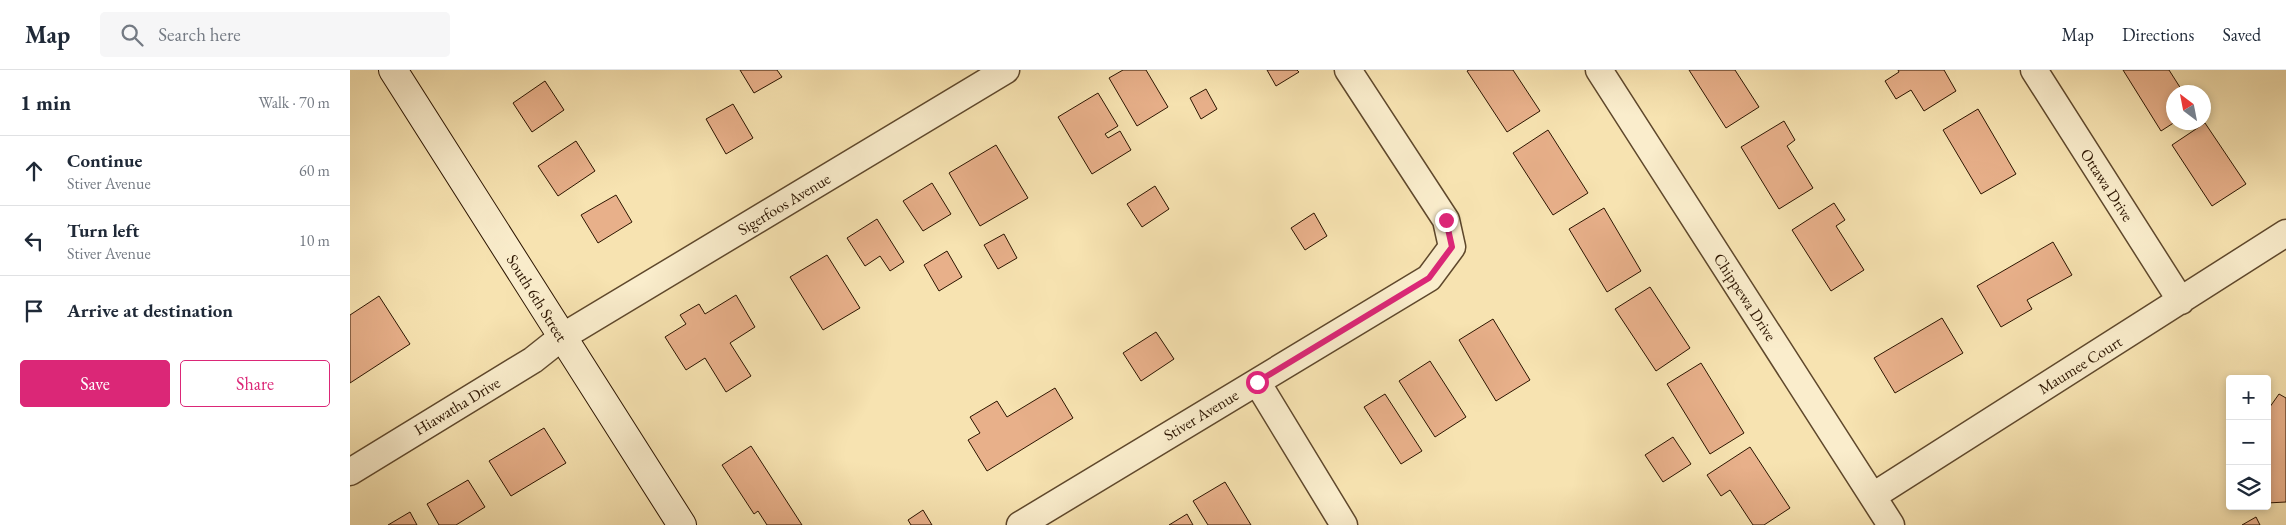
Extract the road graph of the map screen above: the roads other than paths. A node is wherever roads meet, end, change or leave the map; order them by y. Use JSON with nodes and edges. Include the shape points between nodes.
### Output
{"nodes":[{"id":1,"x":393,"y":70,"type":"edge"},
{"id":2,"x":1006,"y":70,"type":"edge"},
{"id":3,"x":1348,"y":70,"type":"edge"},
{"id":4,"x":1599,"y":70,"type":"edge"},
{"id":5,"x":2034,"y":70,"type":"edge"},
{"id":6,"x":2286,"y":233,"type":"edge"},
{"id":7,"x":2181,"y":300,"type":"junction"},
{"id":8,"x":562,"y":337,"type":"junction"},
{"id":9,"x":1257,"y":382,"type":"junction"},
{"id":10,"x":350,"y":472,"type":"edge"},
{"id":11,"x":1873,"y":496,"type":"junction"},
{"id":12,"x":682,"y":525,"type":"edge"},
{"id":13,"x":1020,"y":525,"type":"edge"},
{"id":14,"x":1344,"y":525,"type":"edge"},
{"id":15,"x":1891,"y":525,"type":"edge"}],
"edges":[{"from":1,"to":8,"type":"street","name":"South 6th Street"},
{"from":2,"to":8,"type":"street","name":"Sigerfoos Avenue"},
{"from":3,"to":9,"type":"street","name":"Stiver Avenue","via":[[1446,220],[1452,247],[1429,278]]},
{"from":4,"to":11,"type":"street","name":"Chippewa Drive"},
{"from":5,"to":7,"type":"street","name":"Ottawa Drive"},
{"from":6,"to":7,"type":"street","name":"Maumee Court"},
{"from":7,"to":11,"type":"street","name":"Maumee Court"},
{"from":8,"to":10,"type":"street","name":"Hiawatha Drive","via":[[533,360]]},
{"from":8,"to":12,"type":"street","name":"South 6th Street"},
{"from":9,"to":13,"type":"street","name":"Stiver Avenue"},
{"from":9,"to":14,"type":"street"},
{"from":11,"to":15,"type":"street","name":"Chippewa Drive"}]}
